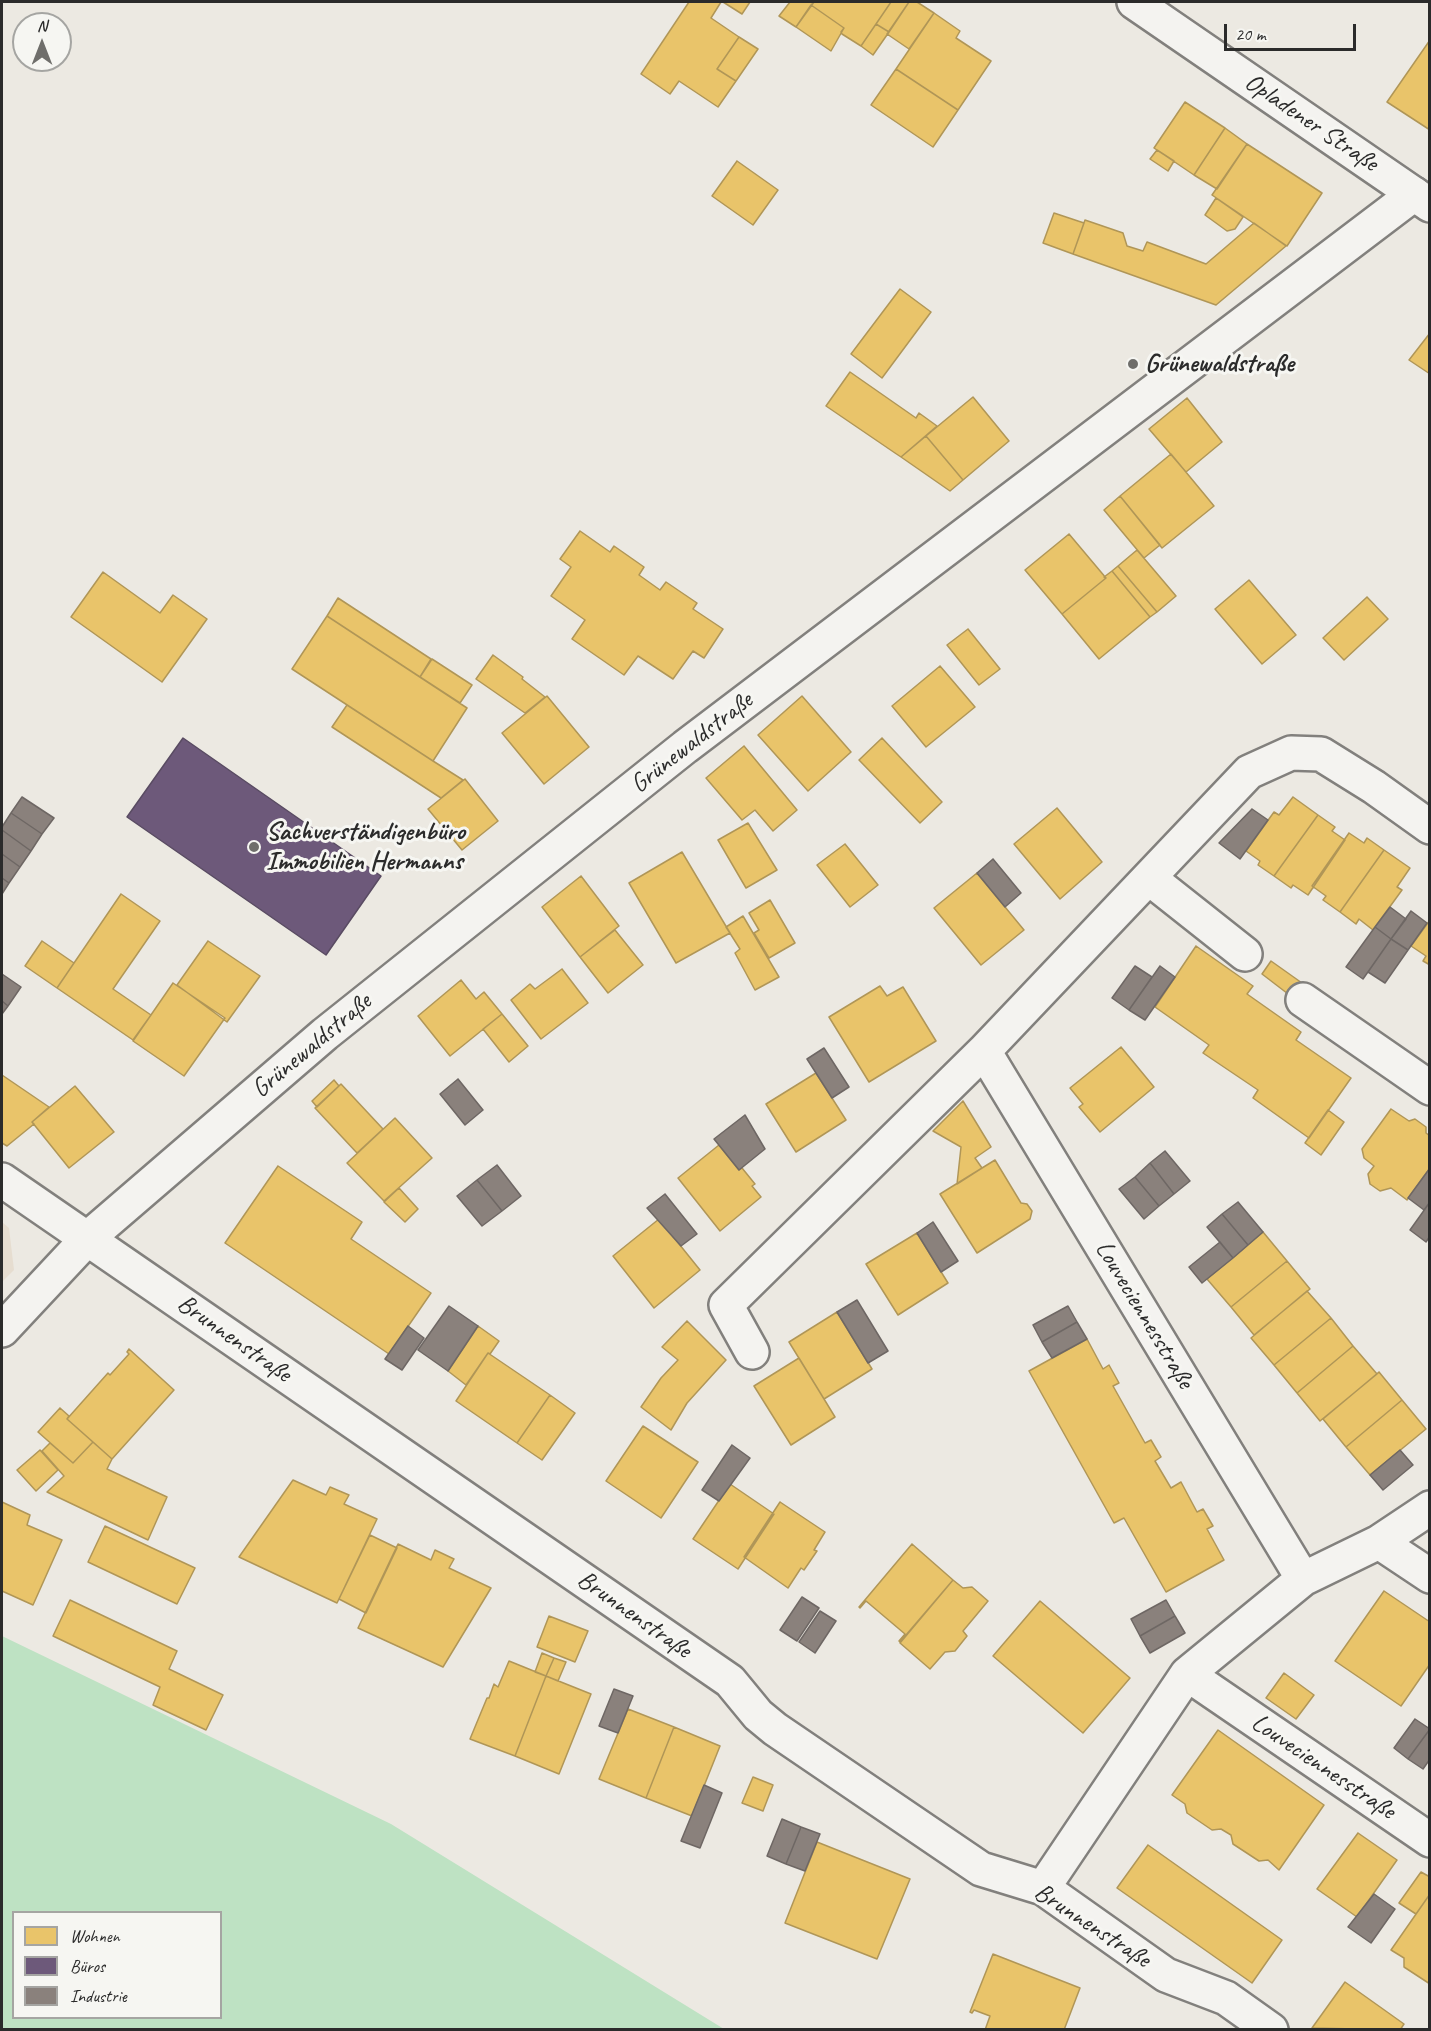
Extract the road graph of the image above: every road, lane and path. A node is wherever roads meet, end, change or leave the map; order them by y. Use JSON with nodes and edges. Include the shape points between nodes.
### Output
{"nodes":[{"id":1,"x":1134,"y":2,"type":"edge"},
{"id":2,"x":1422,"y":199,"type":"edge"},
{"id":3,"x":1430,"y":827,"type":"edge"},
{"id":4,"x":1149,"y":878,"type":"junction"},
{"id":5,"x":1245,"y":954,"type":"dead end"},
{"id":6,"x":1303,"y":1000,"type":"dead end"},
{"id":7,"x":984,"y":1051,"type":"junction"},
{"id":8,"x":1430,"y":1088,"type":"edge"},
{"id":9,"x":2,"y":1180,"type":"edge"},
{"id":10,"x":88,"y":1238,"type":"junction"},
{"id":11,"x":2,"y":1330,"type":"edge"},
{"id":12,"x":752,"y":1352,"type":"dead end"},
{"id":13,"x":1430,"y":1508,"type":"edge"},
{"id":14,"x":1379,"y":1542,"type":"junction"},
{"id":15,"x":1430,"y":1576,"type":"edge"},
{"id":16,"x":1303,"y":1579,"type":"junction"},
{"id":17,"x":1188,"y":1674,"type":"junction"},
{"id":18,"x":1430,"y":1840,"type":"edge"},
{"id":19,"x":1043,"y":1888,"type":"junction"},
{"id":20,"x":1271,"y":2030,"type":"edge"}],
"edges":[{"from":1,"to":2,"type":"street","name":"Opladener Straße"},
{"from":2,"to":10,"type":"street","name":"Grünewaldstraße","via":[[667,762],[325,1034]]},
{"from":3,"to":4,"type":"street","via":[[1321,754],[1291,753],[1249,772]]},
{"from":4,"to":5,"type":"street"},
{"from":4,"to":7,"type":"street"},
{"from":6,"to":8,"type":"street"},
{"from":7,"to":12,"type":"street","via":[[726,1305]]},
{"from":7,"to":16,"type":"street","name":"Louveciennesstraße"},
{"from":9,"to":10,"type":"street","name":"Brunnenstraße"},
{"from":10,"to":11,"type":"street","name":"Grünewaldstraße"},
{"from":10,"to":19,"type":"street","name":"Brunnenstraße","via":[[730,1681],[775,1729],[981,1869]]},
{"from":13,"to":14,"type":"street"},
{"from":14,"to":15,"type":"street"},
{"from":14,"to":16,"type":"street"},
{"from":16,"to":17,"type":"street"},
{"from":17,"to":18,"type":"street","name":"Louveciennesstraße"},
{"from":17,"to":19,"type":"street"},
{"from":19,"to":20,"type":"street","name":"Brunnenstraße","via":[[1166,1975],[1226,1998]]}]}
